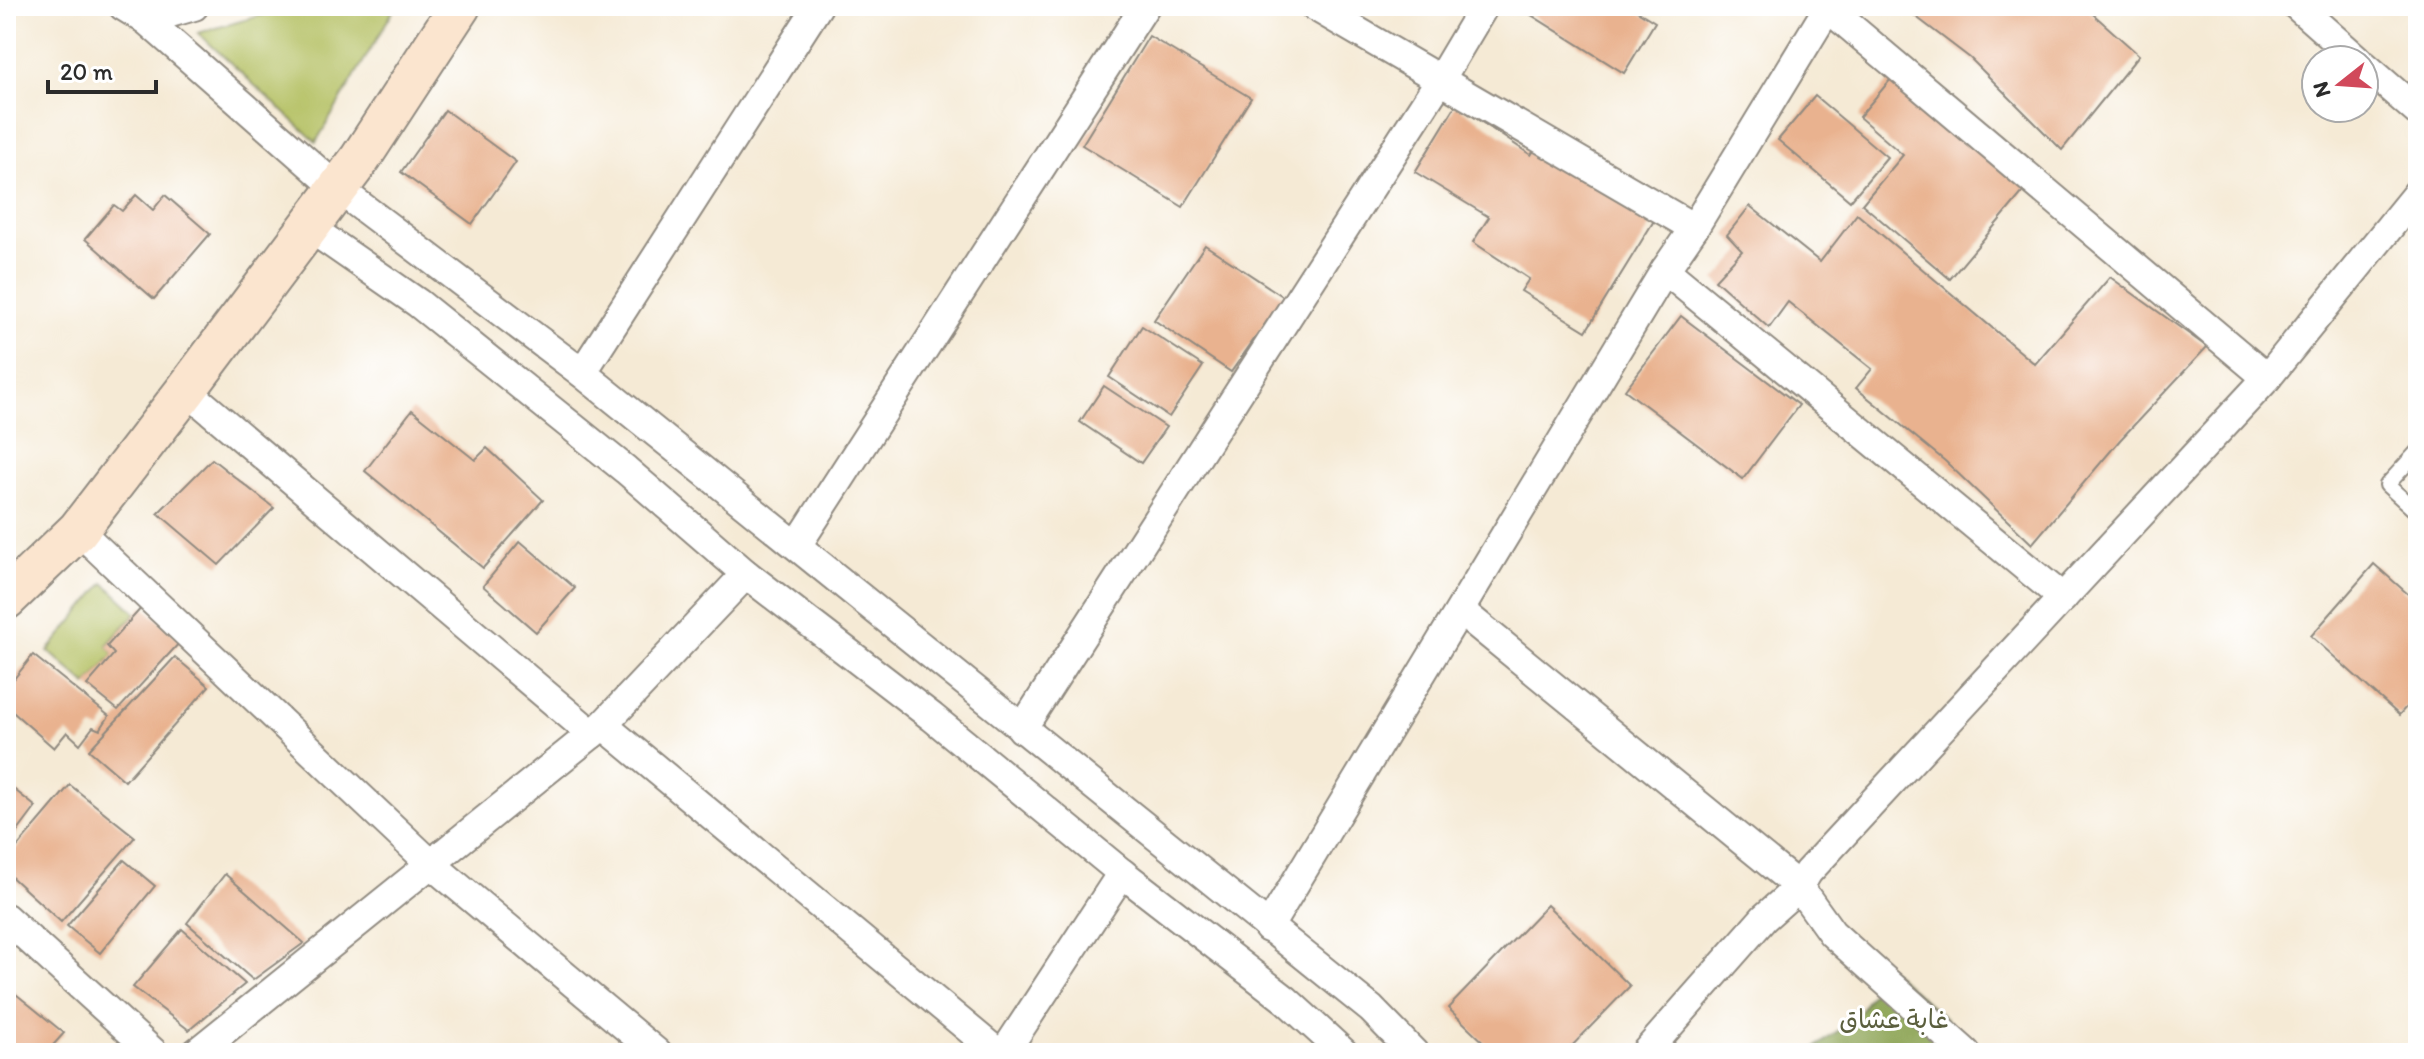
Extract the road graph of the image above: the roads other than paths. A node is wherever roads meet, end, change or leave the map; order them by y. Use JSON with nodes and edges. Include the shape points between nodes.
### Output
{"nodes":[{"id":1,"x":194,"y":6,"type":"edge"},
{"id":2,"x":460,"y":6,"type":"edge"},
{"id":3,"x":818,"y":6,"type":"edge"},
{"id":4,"x":1145,"y":6,"type":"edge"},
{"id":5,"x":1314,"y":6,"type":"edge"},
{"id":6,"x":1484,"y":6,"type":"edge"},
{"id":7,"x":2297,"y":6,"type":"edge"},
{"id":8,"x":1829,"y":7,"type":"edge"},
{"id":9,"x":135,"y":13,"type":"edge"},
{"id":10,"x":2340,"y":44,"type":"edge"},
{"id":11,"x":2380,"y":79,"type":"edge"},
{"id":12,"x":1440,"y":80,"type":"junction"},
{"id":13,"x":2418,"y":112,"type":"edge"},
{"id":14,"x":337,"y":188,"type":"junction"},
{"id":15,"x":2418,"y":192,"type":"edge"},
{"id":16,"x":307,"y":226,"type":"junction"},
{"id":17,"x":1694,"y":228,"type":"junction"},
{"id":18,"x":1665,"y":270,"type":"junction"},
{"id":19,"x":582,"y":373,"type":"junction"},
{"id":20,"x":2267,"y":378,"type":"junction"},
{"id":21,"x":186,"y":390,"type":"junction"},
{"id":22,"x":2418,"y":451,"type":"edge"},
{"id":23,"x":2418,"y":513,"type":"edge"},
{"id":24,"x":78,"y":530,"type":"junction"},
{"id":25,"x":798,"y":544,"type":"junction"},
{"id":26,"x":746,"y":574,"type":"junction"},
{"id":27,"x":2063,"y":598,"type":"junction"},
{"id":28,"x":6,"y":599,"type":"edge"},
{"id":29,"x":1461,"y":611,"type":"junction"},
{"id":30,"x":597,"y":729,"type":"junction"},
{"id":31,"x":1022,"y":729,"type":"junction"},
{"id":32,"x":431,"y":864,"type":"junction"},
{"id":33,"x":1122,"y":873,"type":"junction"},
{"id":34,"x":1799,"y":887,"type":"junction"},
{"id":35,"x":6,"y":918,"type":"edge"},
{"id":36,"x":1268,"y":928,"type":"junction"},
{"id":37,"x":154,"y":1053,"type":"edge"},
{"id":38,"x":196,"y":1053,"type":"edge"},
{"id":39,"x":657,"y":1053,"type":"edge"},
{"id":40,"x":998,"y":1053,"type":"edge"},
{"id":41,"x":1004,"y":1053,"type":"edge"},
{"id":42,"x":1344,"y":1053,"type":"edge"},
{"id":43,"x":1414,"y":1053,"type":"edge"},
{"id":44,"x":1645,"y":1053,"type":"edge"},
{"id":45,"x":1966,"y":1053,"type":"edge"}],
"edges":[{"from":1,"to":9,"type":"street"},
{"from":2,"to":14,"type":"main road"},
{"from":3,"to":19,"type":"street"},
{"from":4,"to":25,"type":"street"},
{"from":5,"to":12,"type":"street"},
{"from":6,"to":12,"type":"street"},
{"from":7,"to":10,"type":"street"},
{"from":8,"to":17,"type":"street"},
{"from":8,"to":20,"type":"street"},
{"from":9,"to":14,"type":"street"},
{"from":11,"to":13,"type":"street"},
{"from":12,"to":17,"type":"street"},
{"from":12,"to":31,"type":"street"},
{"from":14,"to":16,"type":"main road"},
{"from":14,"to":19,"type":"street"},
{"from":15,"to":20,"type":"street"},
{"from":16,"to":21,"type":"main road"},
{"from":16,"to":26,"type":"street","via":[[418,303]]},
{"from":17,"to":18,"type":"street"},
{"from":18,"to":27,"type":"street"},
{"from":18,"to":29,"type":"street"},
{"from":19,"to":25,"type":"street"},
{"from":20,"to":27,"type":"street"},
{"from":21,"to":24,"type":"main road"},
{"from":21,"to":30,"type":"street"},
{"from":22,"to":23,"type":"lane","via":[[2387,485]]},
{"from":24,"to":28,"type":"main road"},
{"from":24,"to":32,"type":"street"},
{"from":25,"to":31,"type":"street"},
{"from":26,"to":30,"type":"street"},
{"from":26,"to":33,"type":"street"},
{"from":27,"to":34,"type":"street"},
{"from":29,"to":34,"type":"street"},
{"from":29,"to":36,"type":"street"},
{"from":30,"to":32,"type":"street"},
{"from":30,"to":40,"type":"street"},
{"from":31,"to":36,"type":"street"},
{"from":32,"to":38,"type":"street"},
{"from":32,"to":39,"type":"street"},
{"from":33,"to":41,"type":"street"},
{"from":33,"to":42,"type":"street","via":[[1286,1000]]},
{"from":34,"to":44,"type":"street","via":[[1764,918]]},
{"from":34,"to":45,"type":"street","via":[[1832,933]]},
{"from":35,"to":37,"type":"street"},
{"from":36,"to":43,"type":"street","via":[[1371,1009]]}]}
